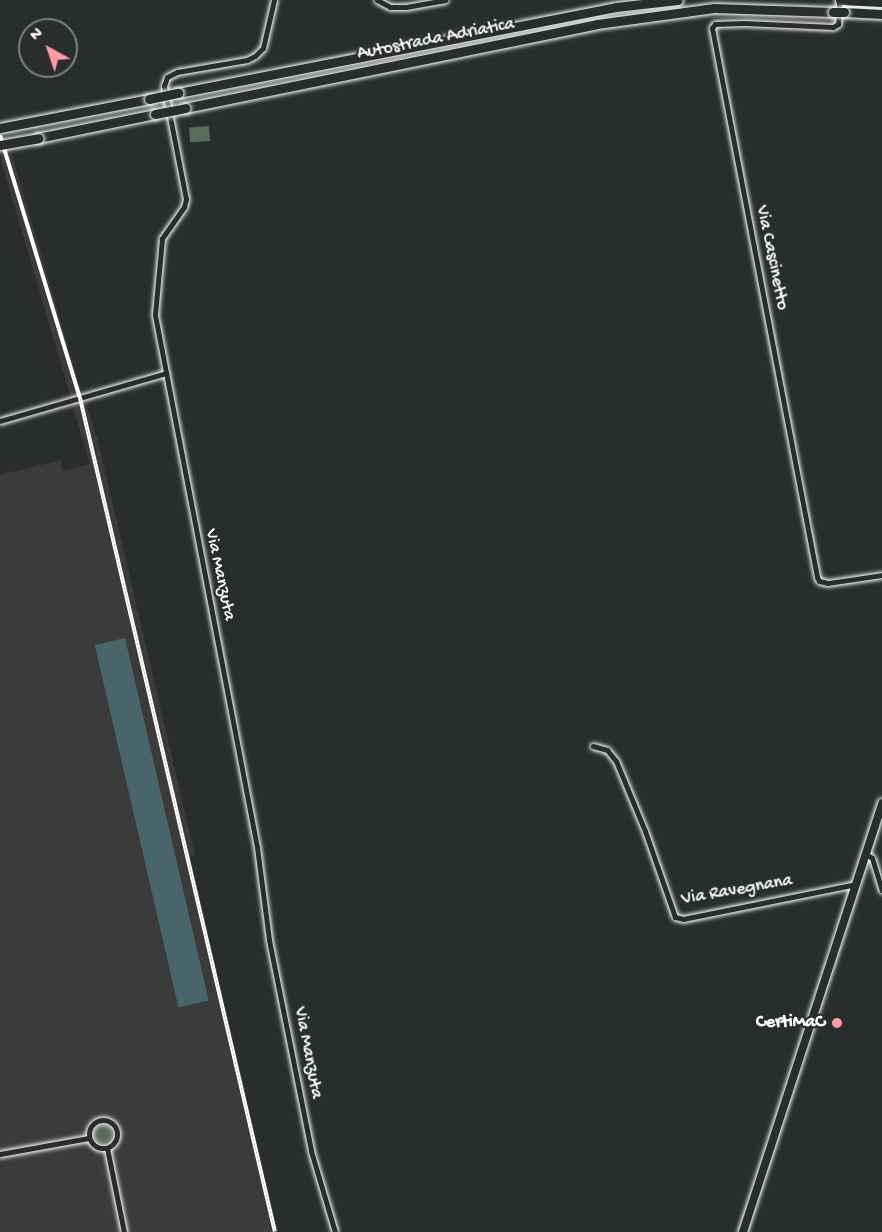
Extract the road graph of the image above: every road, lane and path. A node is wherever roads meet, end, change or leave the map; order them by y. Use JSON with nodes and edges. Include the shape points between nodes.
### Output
{"nodes":[{"id":1,"x":274,"y":0,"type":"edge"},
{"id":2,"x":377,"y":0,"type":"edge"},
{"id":3,"x":445,"y":0,"type":"edge"},
{"id":4,"x":678,"y":0,"type":"edge"},
{"id":5,"x":841,"y":0,"type":"edge"},
{"id":6,"x":882,"y":2,"type":"edge"},
{"id":7,"x":882,"y":14,"type":"edge"},
{"id":8,"x":0,"y":128,"type":"edge"},
{"id":9,"x":0,"y":145,"type":"edge"},
{"id":10,"x":166,"y":373,"type":"junction"},
{"id":11,"x":0,"y":421,"type":"edge"},
{"id":12,"x":882,"y":575,"type":"edge"},
{"id":13,"x":593,"y":746,"type":"dead end"},
{"id":14,"x":882,"y":803,"type":"edge"},
{"id":15,"x":866,"y":854,"type":"junction"},
{"id":16,"x":856,"y":884,"type":"junction"},
{"id":17,"x":882,"y":891,"type":"edge"},
{"id":18,"x":89,"y":1138,"type":"junction"},
{"id":19,"x":107,"y":1148,"type":"junction"},
{"id":20,"x":0,"y":1154,"type":"edge"},
{"id":21,"x":124,"y":1232,"type":"edge"},
{"id":22,"x":334,"y":1232,"type":"edge"},
{"id":23,"x":743,"y":1232,"type":"edge"}],
"edges":[{"from":1,"to":10,"type":"street","name":"Via Manzuta","via":[[263,48],[255,56],[177,72],[167,77],[164,86],[186,199],[162,239],[158,263],[155,315]]},
{"from":2,"to":3,"type":"street","via":[[390,7]]},
{"from":4,"to":8,"type":"highway","name":"Autostrada Adriatica","bridge":true,"via":[[616,7]]},
{"from":5,"to":6,"type":"highway"},
{"from":5,"to":12,"type":"street","name":"Via Cascinetto","via":[[838,24],[833,27],[744,23],[715,24],[712,28],[817,577],[828,583]]},
{"from":7,"to":9,"type":"highway","name":"Autostrada Adriatica","bridge":true,"via":[[714,8],[597,24]]},
{"from":10,"to":11,"type":"street"},
{"from":10,"to":22,"type":"street","name":"Via Manzuta","via":[[257,847],[269,939],[311,1151]]},
{"from":13,"to":16,"type":"street","name":"Via Ravegnana","via":[[607,750],[616,761],[675,917],[683,919]]},
{"from":14,"to":15,"type":"main road"},
{"from":15,"to":16,"type":"main road"},
{"from":15,"to":17,"type":"street","via":[[872,858]]},
{"from":16,"to":23,"type":"main road"},
{"from":18,"to":19,"type":"street","via":[[98,1148]]},
{"from":18,"to":19,"type":"street","via":[[90,1128],[96,1122],[110,1121],[118,1136]]},
{"from":18,"to":20,"type":"street"},
{"from":19,"to":21,"type":"street"}]}
